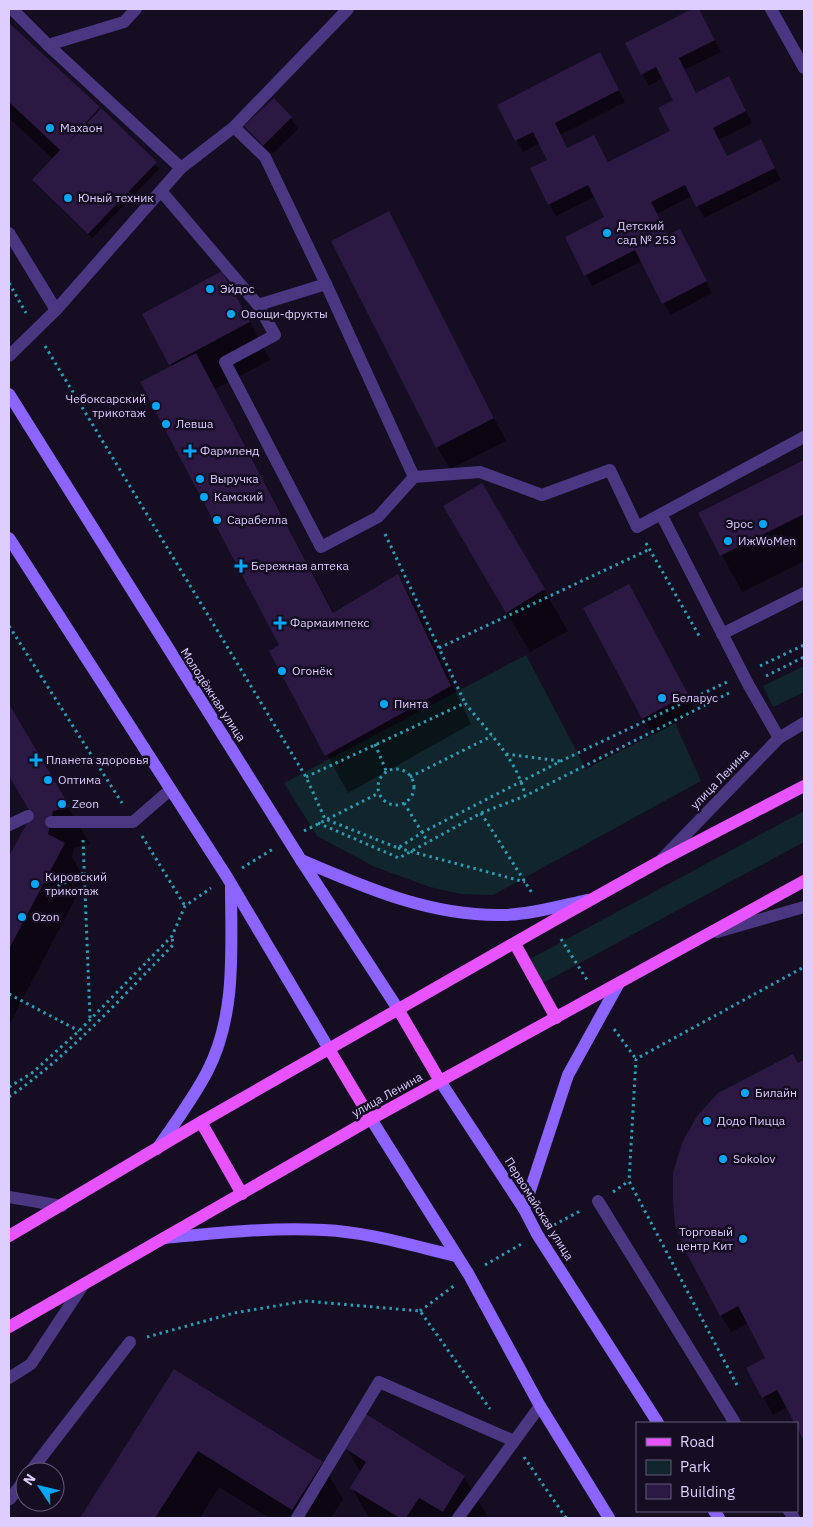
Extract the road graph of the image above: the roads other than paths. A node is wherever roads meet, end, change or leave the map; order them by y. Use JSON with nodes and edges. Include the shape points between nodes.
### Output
{"nodes":[{"id":1,"x":12,"y":9,"type":"edge"},
{"id":2,"x":136,"y":9,"type":"edge"},
{"id":3,"x":348,"y":9,"type":"edge"},
{"id":4,"x":771,"y":9,"type":"edge"},
{"id":5,"x":48,"y":45,"type":"junction"},
{"id":6,"x":804,"y":68,"type":"edge"},
{"id":7,"x":234,"y":127,"type":"junction"},
{"id":8,"x":181,"y":168,"type":"junction"},
{"id":9,"x":161,"y":191,"type":"junction"},
{"id":10,"x":9,"y":233,"type":"edge"},
{"id":11,"x":326,"y":284,"type":"junction"},
{"id":12,"x":258,"y":305,"type":"junction"},
{"id":13,"x":56,"y":310,"type":"junction"},
{"id":14,"x":9,"y":356,"type":"edge"},
{"id":15,"x":9,"y":394,"type":"edge"},
{"id":16,"x":804,"y":437,"type":"edge"},
{"id":17,"x":414,"y":477,"type":"junction"},
{"id":18,"x":661,"y":514,"type":"junction"},
{"id":19,"x":9,"y":538,"type":"edge"},
{"id":20,"x":804,"y":593,"type":"edge"},
{"id":21,"x":722,"y":634,"type":"junction"},
{"id":22,"x":804,"y":723,"type":"edge"},
{"id":23,"x":779,"y":738,"type":"junction"},
{"id":24,"x":804,"y":786,"type":"edge"},
{"id":25,"x":170,"y":790,"type":"junction"},
{"id":26,"x":28,"y":816,"type":"dead end"},
{"id":27,"x":51,"y":822,"type":"dead end"},
{"id":28,"x":9,"y":825,"type":"edge"},
{"id":29,"x":301,"y":860,"type":"junction"},
{"id":30,"x":662,"y":860,"type":"junction"},
{"id":31,"x":229,"y":881,"type":"junction"},
{"id":32,"x":804,"y":881,"type":"edge"},
{"id":33,"x":592,"y":899,"type":"junction"},
{"id":34,"x":804,"y":907,"type":"edge"},
{"id":35,"x":708,"y":934,"type":"junction"},
{"id":36,"x":515,"y":944,"type":"junction"},
{"id":37,"x":619,"y":983,"type":"junction"},
{"id":38,"x":398,"y":1009,"type":"junction"},
{"id":39,"x":556,"y":1018,"type":"junction"},
{"id":40,"x":329,"y":1049,"type":"junction"},
{"id":41,"x":440,"y":1081,"type":"junction"},
{"id":42,"x":371,"y":1119,"type":"junction"},
{"id":43,"x":201,"y":1122,"type":"junction"},
{"id":44,"x":157,"y":1149,"type":"junction"},
{"id":45,"x":242,"y":1194,"type":"junction"},
{"id":46,"x":9,"y":1197,"type":"edge"},
{"id":47,"x":598,"y":1201,"type":"road end"},
{"id":48,"x":62,"y":1206,"type":"junction"},
{"id":49,"x":524,"y":1209,"type":"junction"},
{"id":50,"x":9,"y":1236,"type":"edge"},
{"id":51,"x":164,"y":1238,"type":"junction"},
{"id":52,"x":456,"y":1256,"type":"junction"},
{"id":53,"x":83,"y":1285,"type":"junction"},
{"id":54,"x":9,"y":1327,"type":"edge"},
{"id":55,"x":130,"y":1342,"type":"road end"},
{"id":56,"x":9,"y":1378,"type":"edge"},
{"id":57,"x":540,"y":1406,"type":"junction"},
{"id":58,"x":657,"y":1422,"type":"edge"},
{"id":59,"x":734,"y":1422,"type":"edge"},
{"id":60,"x":514,"y":1441,"type":"junction"},
{"id":61,"x":38,"y":1462,"type":"edge"},
{"id":62,"x":297,"y":1518,"type":"edge"},
{"id":63,"x":458,"y":1518,"type":"edge"},
{"id":64,"x":609,"y":1518,"type":"edge"}],
"edges":[{"from":1,"to":5,"type":"street"},
{"from":2,"to":5,"type":"street","via":[[124,22]]},
{"from":3,"to":7,"type":"street"},
{"from":4,"to":6,"type":"street"},
{"from":5,"to":8,"type":"street"},
{"from":7,"to":8,"type":"street"},
{"from":7,"to":11,"type":"street","via":[[265,157]]},
{"from":8,"to":9,"type":"street"},
{"from":9,"to":12,"type":"street"},
{"from":9,"to":13,"type":"street"},
{"from":10,"to":13,"type":"street"},
{"from":11,"to":12,"type":"street"},
{"from":11,"to":17,"type":"street"},
{"from":12,"to":17,"type":"street","via":[[275,334],[225,362],[321,547],[378,518]]},
{"from":13,"to":14,"type":"street"},
{"from":15,"to":29,"type":"main road","name":"Молодёжная улица"},
{"from":16,"to":18,"type":"street"},
{"from":17,"to":18,"type":"street","via":[[480,472],[542,496],[610,470],[637,527]]},
{"from":18,"to":21,"type":"street"},
{"from":19,"to":25,"type":"main road"},
{"from":20,"to":21,"type":"street"},
{"from":21,"to":23,"type":"street"},
{"from":22,"to":23,"type":"street","name":"улица Ленина"},
{"from":23,"to":30,"type":"street","name":"улица Ленина"},
{"from":24,"to":30,"type":"main road","name":"улица Ленина"},
{"from":25,"to":27,"type":"street","via":[[133,822]]},
{"from":25,"to":31,"type":"main road"},
{"from":26,"to":28,"type":"street"},
{"from":29,"to":33,"type":"main road","via":[[381,894],[448,912],[505,915]]},
{"from":29,"to":38,"type":"main road","name":"Молодёжная улица"},
{"from":30,"to":33,"type":"main road","name":"улица Ленина"},
{"from":31,"to":40,"type":"main road"},
{"from":31,"to":44,"type":"main road","via":[[231,967],[226,1021],[208,1072]]},
{"from":32,"to":35,"type":"main road","name":"улица Ленина"},
{"from":33,"to":36,"type":"main road","name":"улица Ленина"},
{"from":34,"to":35,"type":"street","name":"улица Ленина"},
{"from":35,"to":37,"type":"main road","name":"улица Ленина"},
{"from":36,"to":38,"type":"main road","name":"улица Ленина"},
{"from":36,"to":39,"type":"main road"},
{"from":37,"to":39,"type":"main road","name":"улица Ленина"},
{"from":37,"to":49,"type":"main road","via":[[568,1075]]},
{"from":38,"to":40,"type":"main road","name":"улица Ленина"},
{"from":38,"to":41,"type":"main road","name":"Первомайская улица"},
{"from":39,"to":41,"type":"main road","name":"улица Ленина"},
{"from":40,"to":42,"type":"main road"},
{"from":40,"to":43,"type":"main road","name":"улица Ленина"},
{"from":41,"to":42,"type":"main road","name":"улица Ленина"},
{"from":41,"to":49,"type":"main road","name":"Первомайская улица"},
{"from":42,"to":45,"type":"main road","name":"улица Ленина"},
{"from":42,"to":52,"type":"main road"},
{"from":43,"to":44,"type":"main road","name":"улица Ленина"},
{"from":43,"to":45,"type":"main road"},
{"from":44,"to":48,"type":"main road","name":"улица Ленина"},
{"from":45,"to":51,"type":"main road","name":"улица Ленина"},
{"from":46,"to":48,"type":"street"},
{"from":47,"to":59,"type":"street"},
{"from":48,"to":50,"type":"main road","name":"улица Ленина"},
{"from":49,"to":58,"type":"main road","name":"Первомайская улица"},
{"from":51,"to":52,"type":"main road","via":[[247,1230],[325,1230]]},
{"from":51,"to":53,"type":"main road","name":"улица Ленина"},
{"from":52,"to":57,"type":"main road"},
{"from":53,"to":54,"type":"main road","name":"улица Ленина"},
{"from":53,"to":56,"type":"street","name":"улица Ленина","via":[[31,1364]]},
{"from":55,"to":61,"type":"street"},
{"from":57,"to":60,"type":"street"},
{"from":57,"to":64,"type":"main road"},
{"from":60,"to":62,"type":"street","via":[[379,1382]]},
{"from":60,"to":63,"type":"street"}]}
